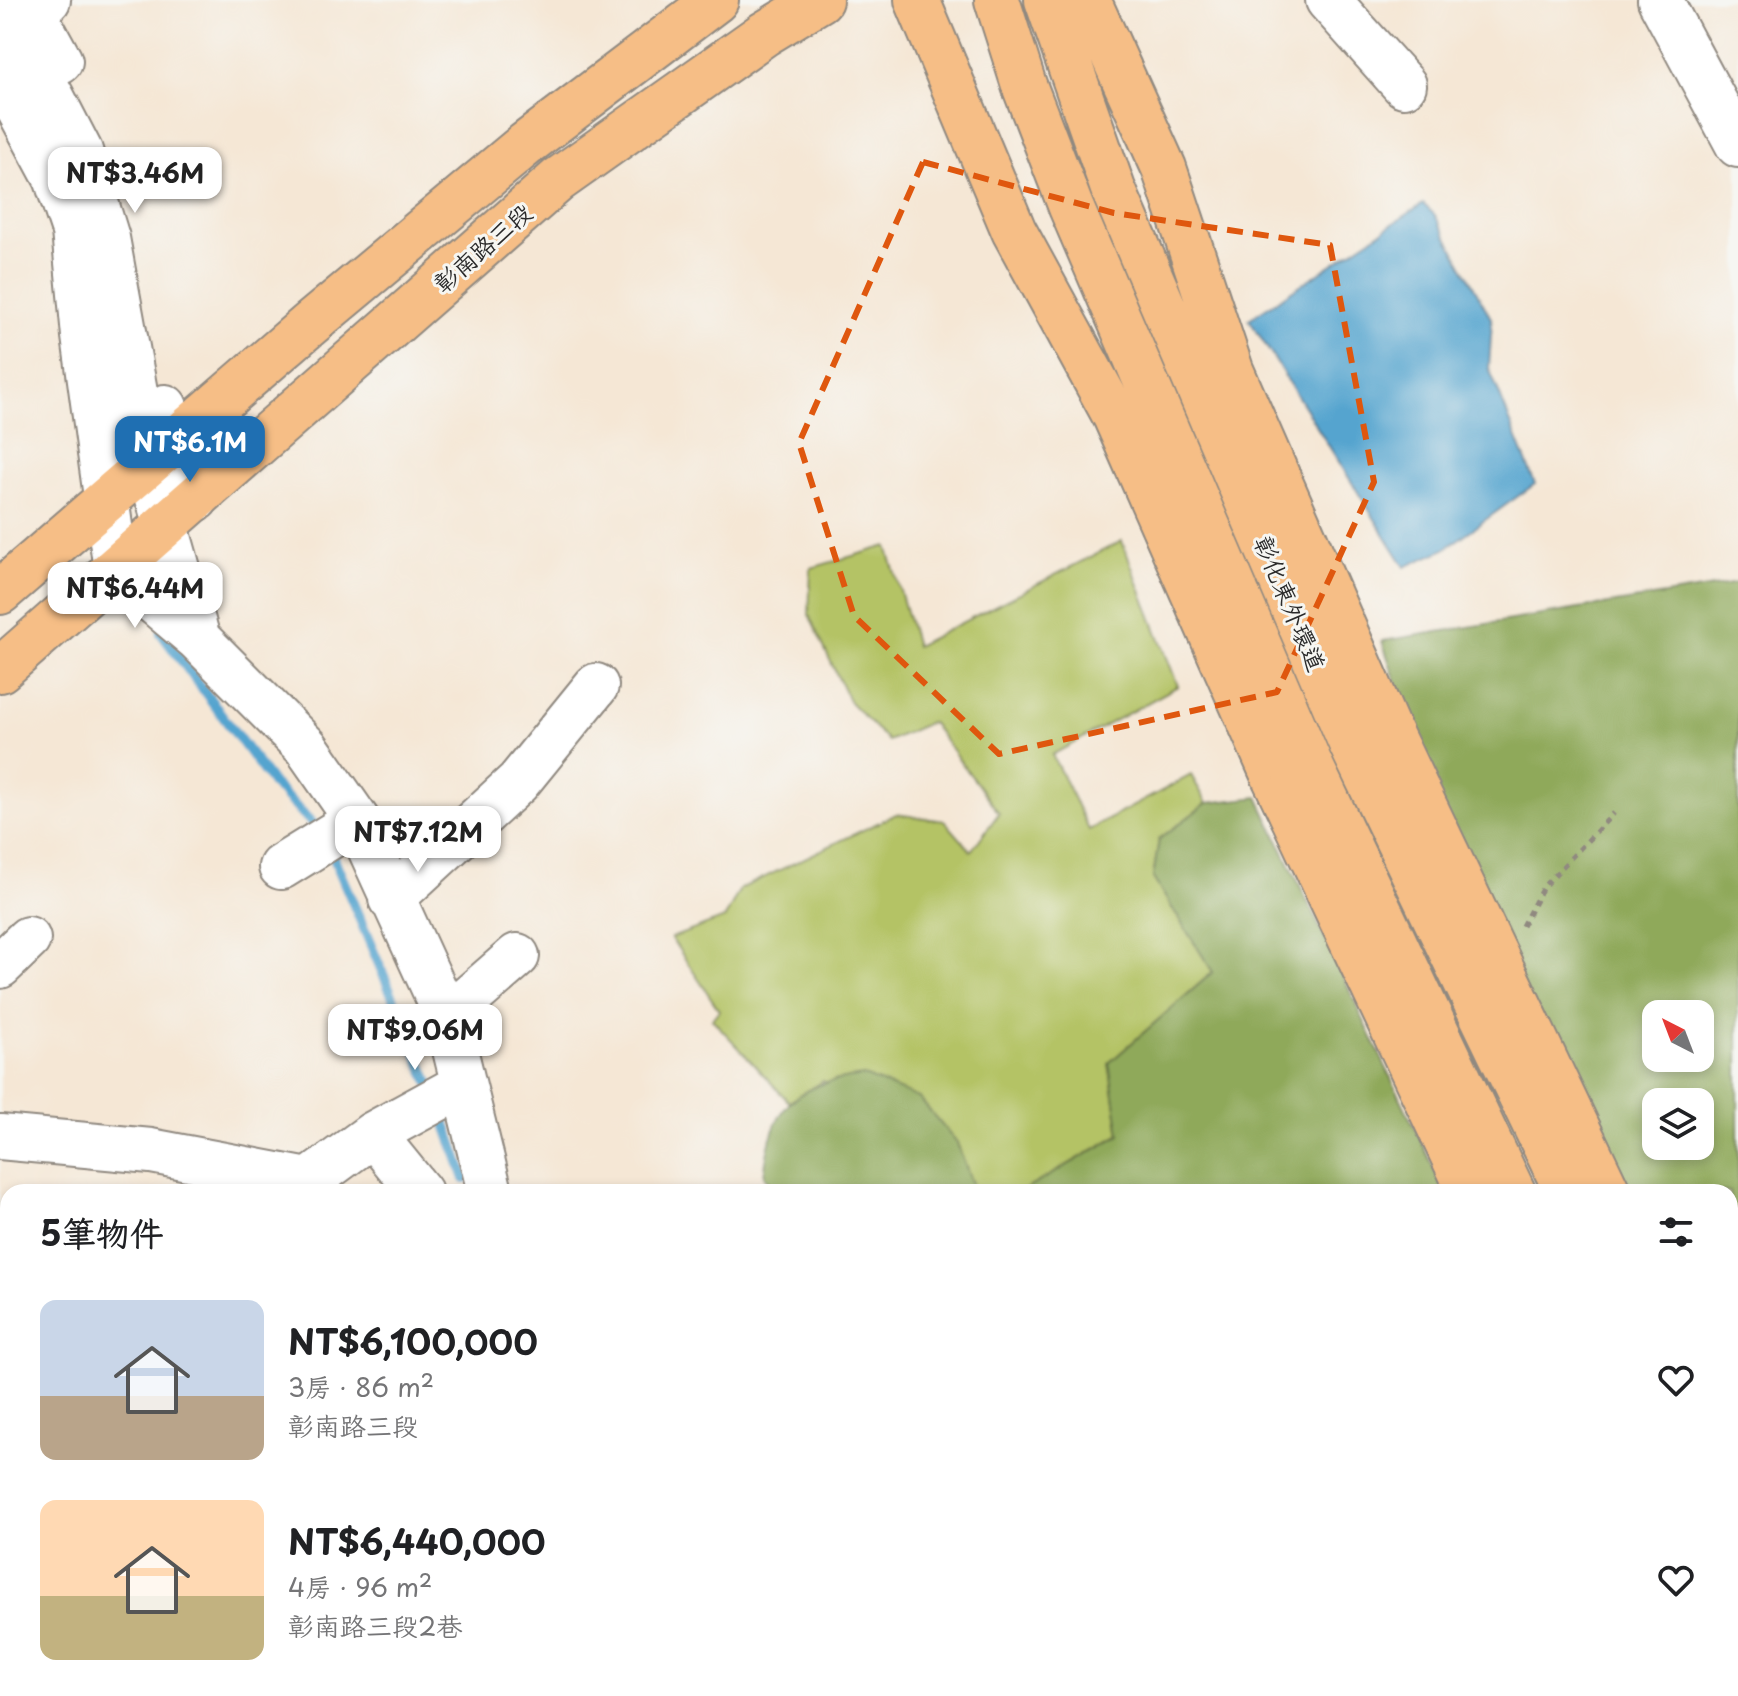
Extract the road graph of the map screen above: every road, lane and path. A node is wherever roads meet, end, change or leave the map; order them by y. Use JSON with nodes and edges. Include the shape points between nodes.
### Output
{"nodes":[{"id":1,"x":48,"y":0,"type":"edge"},
{"id":2,"x":716,"y":0,"type":"edge"},
{"id":3,"x":820,"y":0,"type":"edge"},
{"id":4,"x":917,"y":0,"type":"edge"},
{"id":5,"x":997,"y":0,"type":"edge"},
{"id":6,"x":1047,"y":0,"type":"edge"},
{"id":7,"x":1088,"y":0,"type":"edge"},
{"id":8,"x":1328,"y":0,"type":"edge"},
{"id":9,"x":1660,"y":0,"type":"edge"},
{"id":10,"x":0,"y":12,"type":"edge"},
{"id":11,"x":0,"y":74,"type":"edge"},
{"id":12,"x":1404,"y":85,"type":"dead end"},
{"id":13,"x":1738,"y":145,"type":"edge"},
{"id":14,"x":161,"y":453,"type":"junction"},
{"id":15,"x":105,"y":501,"type":"junction"},
{"id":16,"x":182,"y":512,"type":"junction"},
{"id":17,"x":116,"y":570,"type":"junction"},
{"id":18,"x":0,"y":592,"type":"edge"},
{"id":19,"x":198,"y":639,"type":"junction"},
{"id":20,"x":0,"y":670,"type":"edge"},
{"id":21,"x":596,"y":686,"type":"dead end"},
{"id":22,"x":1614,"y":813,"type":"dead end"},
{"id":23,"x":357,"y":820,"type":"junction"},
{"id":24,"x":281,"y":867,"type":"dead end"},
{"id":25,"x":391,"y":899,"type":"junction"},
{"id":26,"x":517,"y":956,"type":"dead end"},
{"id":27,"x":1500,"y":969,"type":"junction"},
{"id":28,"x":447,"y":1017,"type":"junction"},
{"id":29,"x":463,"y":1085,"type":"junction"},
{"id":30,"x":385,"y":1127,"type":"junction"},
{"id":31,"x":0,"y":1137,"type":"edge"},
{"id":32,"x":416,"y":1184,"type":"edge"},
{"id":33,"x":488,"y":1184,"type":"edge"},
{"id":34,"x":1466,"y":1184,"type":"edge"},
{"id":35,"x":1509,"y":1184,"type":"edge"},
{"id":36,"x":1563,"y":1184,"type":"edge"},
{"id":37,"x":1604,"y":1184,"type":"edge"}],
"edges":[{"from":1,"to":14,"type":"street","via":[[32,10],[95,122],[133,237]]},
{"from":2,"to":14,"type":"main road","name":"彰南路三段","via":[[526,144]]},
{"from":3,"to":16,"type":"main road","name":"彰南路三段","via":[[558,180]]},
{"from":4,"to":34,"type":"main road","via":[[1014,231],[1115,416],[1275,779]]},
{"from":5,"to":35,"type":"main road","name":"彰化東外環道","via":[[1071,207],[1305,752]]},
{"from":6,"to":36,"type":"main road","name":"彰化東外環道","via":[[1113,189],[1346,731]]},
{"from":7,"to":27,"type":"main road","via":[[1164,168],[1211,319],[1388,729]]},
{"from":8,"to":12,"type":"street"},
{"from":9,"to":13,"type":"street"},
{"from":10,"to":14,"type":"street","via":[[36,66],[80,151]]},
{"from":11,"to":15,"type":"street","via":[[56,178],[74,231]]},
{"from":14,"to":15,"type":"main road","name":"彰南路三段"},
{"from":14,"to":16,"type":"street"},
{"from":15,"to":17,"type":"street"},
{"from":15,"to":18,"type":"main road","name":"彰南路三段"},
{"from":16,"to":17,"type":"main road","name":"彰南路三段"},
{"from":16,"to":19,"type":"street"},
{"from":17,"to":19,"type":"street"},
{"from":17,"to":20,"type":"main road","name":"彰南路三段"},
{"from":19,"to":23,"type":"street","via":[[306,747]]},
{"from":21,"to":25,"type":"street","via":[[518,782]]},
{"from":22,"to":27,"type":"path","via":[[1543,887]]},
{"from":23,"to":24,"type":"street"},
{"from":23,"to":25,"type":"street"},
{"from":25,"to":28,"type":"street"},
{"from":26,"to":28,"type":"street"},
{"from":27,"to":37,"type":"main road"},
{"from":28,"to":29,"type":"street"},
{"from":29,"to":30,"type":"street"},
{"from":29,"to":33,"type":"street"},
{"from":30,"to":31,"type":"street","via":[[309,1181],[151,1151]]},
{"from":30,"to":32,"type":"street"}]}
